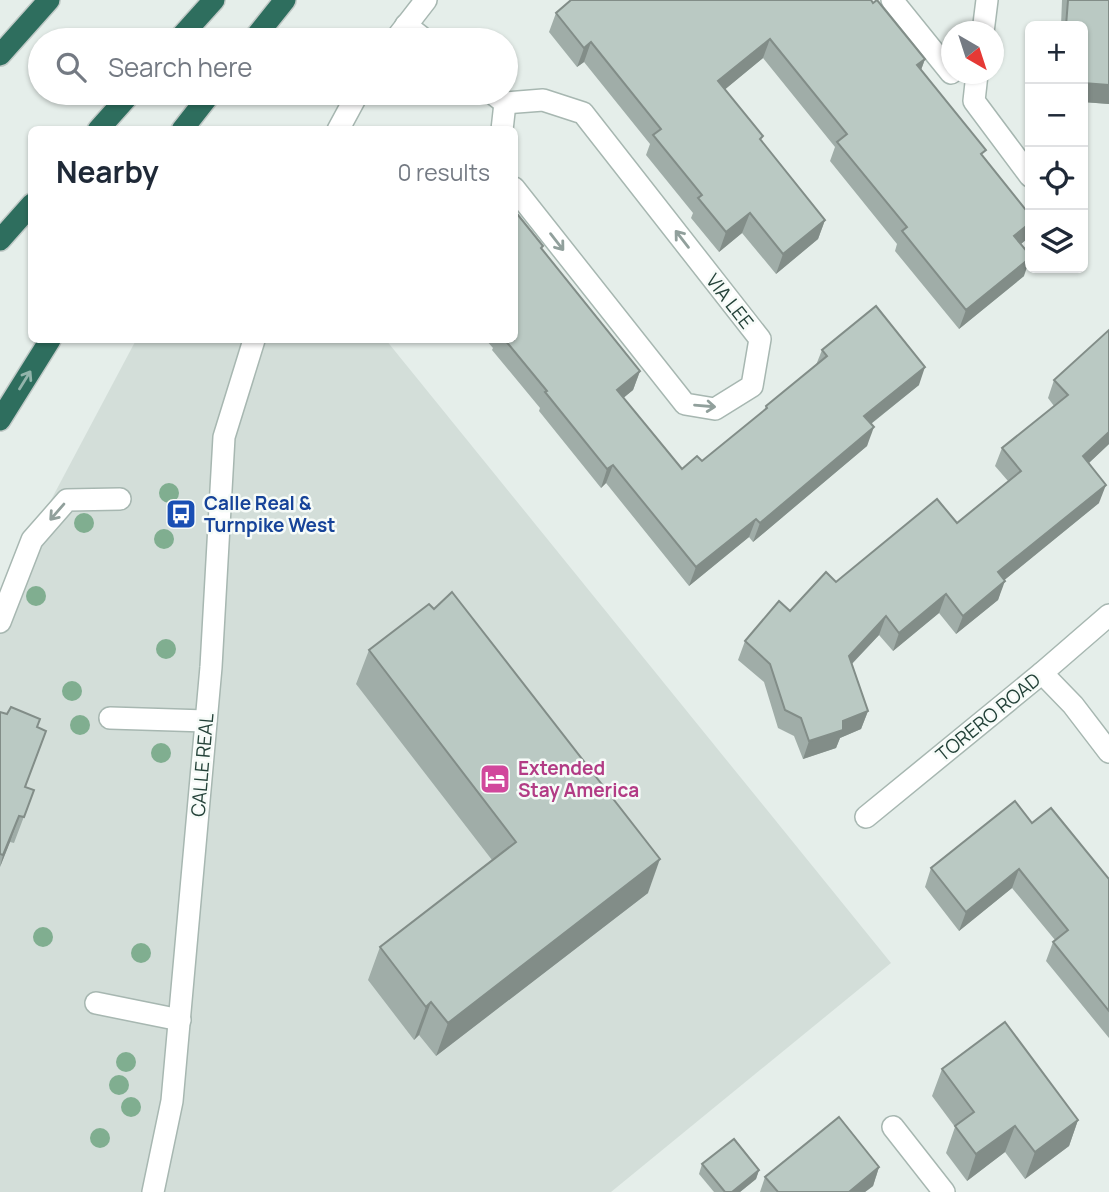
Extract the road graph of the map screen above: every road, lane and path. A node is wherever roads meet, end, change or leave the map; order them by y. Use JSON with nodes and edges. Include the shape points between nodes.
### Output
{"nodes":[{"id":1,"x":49,"y":0,"type":"edge"},
{"id":2,"x":214,"y":0,"type":"edge"},
{"id":3,"x":285,"y":0,"type":"edge"},
{"id":4,"x":426,"y":0,"type":"edge"},
{"id":5,"x":892,"y":0,"type":"edge"},
{"id":6,"x":987,"y":0,"type":"edge"},
{"id":7,"x":984,"y":21,"type":"edge"},
{"id":8,"x":189,"y":28,"type":"edge"},
{"id":9,"x":263,"y":28,"type":"edge"},
{"id":10,"x":404,"y":28,"type":"edge"},
{"id":11,"x":0,"y":55,"type":"edge"},
{"id":12,"x":941,"y":60,"type":"edge"},
{"id":13,"x":961,"y":84,"type":"edge"},
{"id":14,"x":976,"y":84,"type":"edge"},
{"id":15,"x":518,"y":99,"type":"edge"},
{"id":16,"x":974,"y":101,"type":"junction"},
{"id":17,"x":120,"y":105,"type":"edge"},
{"id":18,"x":202,"y":105,"type":"edge"},
{"id":19,"x":352,"y":105,"type":"edge"},
{"id":20,"x":499,"y":105,"type":"edge"},
{"id":21,"x":102,"y":126,"type":"edge"},
{"id":22,"x":185,"y":126,"type":"edge"},
{"id":23,"x":340,"y":126,"type":"edge"},
{"id":24,"x":502,"y":126,"type":"edge"},
{"id":25,"x":1025,"y":169,"type":"edge"},
{"id":26,"x":518,"y":193,"type":"edge"},
{"id":27,"x":28,"y":208,"type":"edge"},
{"id":28,"x":0,"y":240,"type":"edge"},
{"id":29,"x":48,"y":343,"type":"edge"},
{"id":30,"x":253,"y":343,"type":"edge"},
{"id":31,"x":0,"y":420,"type":"edge"},
{"id":32,"x":120,"y":499,"type":"dead end"},
{"id":33,"x":1109,"y":615,"type":"edge"},
{"id":34,"x":0,"y":622,"type":"edge"},
{"id":35,"x":1042,"y":673,"type":"junction"},
{"id":36,"x":110,"y":718,"type":"dead end"},
{"id":37,"x":206,"y":721,"type":"junction"},
{"id":38,"x":1109,"y":752,"type":"edge"},
{"id":39,"x":866,"y":817,"type":"dead end"},
{"id":40,"x":96,"y":1003,"type":"dead end"},
{"id":41,"x":180,"y":1020,"type":"junction"},
{"id":42,"x":893,"y":1127,"type":"dead end"},
{"id":43,"x":153,"y":1192,"type":"edge"},
{"id":44,"x":944,"y":1192,"type":"edge"}],
"edges":[{"from":1,"to":11,"type":"highway"},
{"from":2,"to":8,"type":"highway"},
{"from":3,"to":9,"type":"highway"},
{"from":4,"to":10,"type":"street"},
{"from":5,"to":12,"type":"street"},
{"from":6,"to":7,"type":"street"},
{"from":13,"to":16,"type":"street"},
{"from":14,"to":16,"type":"street"},
{"from":26,"to":15,"type":"street","name":"VIA LEE","one_way":true,"via":[[685,404],[715,409],[752,386],[760,339],[583,113],[543,100]]},
{"from":16,"to":25,"type":"street"},
{"from":17,"to":21,"type":"highway"},
{"from":18,"to":22,"type":"highway"},
{"from":19,"to":23,"type":"street"},
{"from":20,"to":24,"type":"street","name":"VIA LEE"},
{"from":27,"to":28,"type":"highway"},
{"from":31,"to":29,"type":"highway","one_way":true},
{"from":30,"to":37,"type":"street","name":"CALLE REAL","via":[[224,437]]},
{"from":32,"to":34,"type":"street","one_way":true,"via":[[67,500],[32,540]]},
{"from":33,"to":35,"type":"street","name":"TORERO ROAD"},
{"from":35,"to":38,"type":"street"},
{"from":35,"to":39,"type":"street","name":"TORERO ROAD"},
{"from":36,"to":37,"type":"street"},
{"from":37,"to":41,"type":"street","name":"CALLE REAL"},
{"from":40,"to":41,"type":"street"},
{"from":41,"to":43,"type":"street","name":"CALLE REAL","via":[[173,1101]]},
{"from":42,"to":44,"type":"street"}]}
